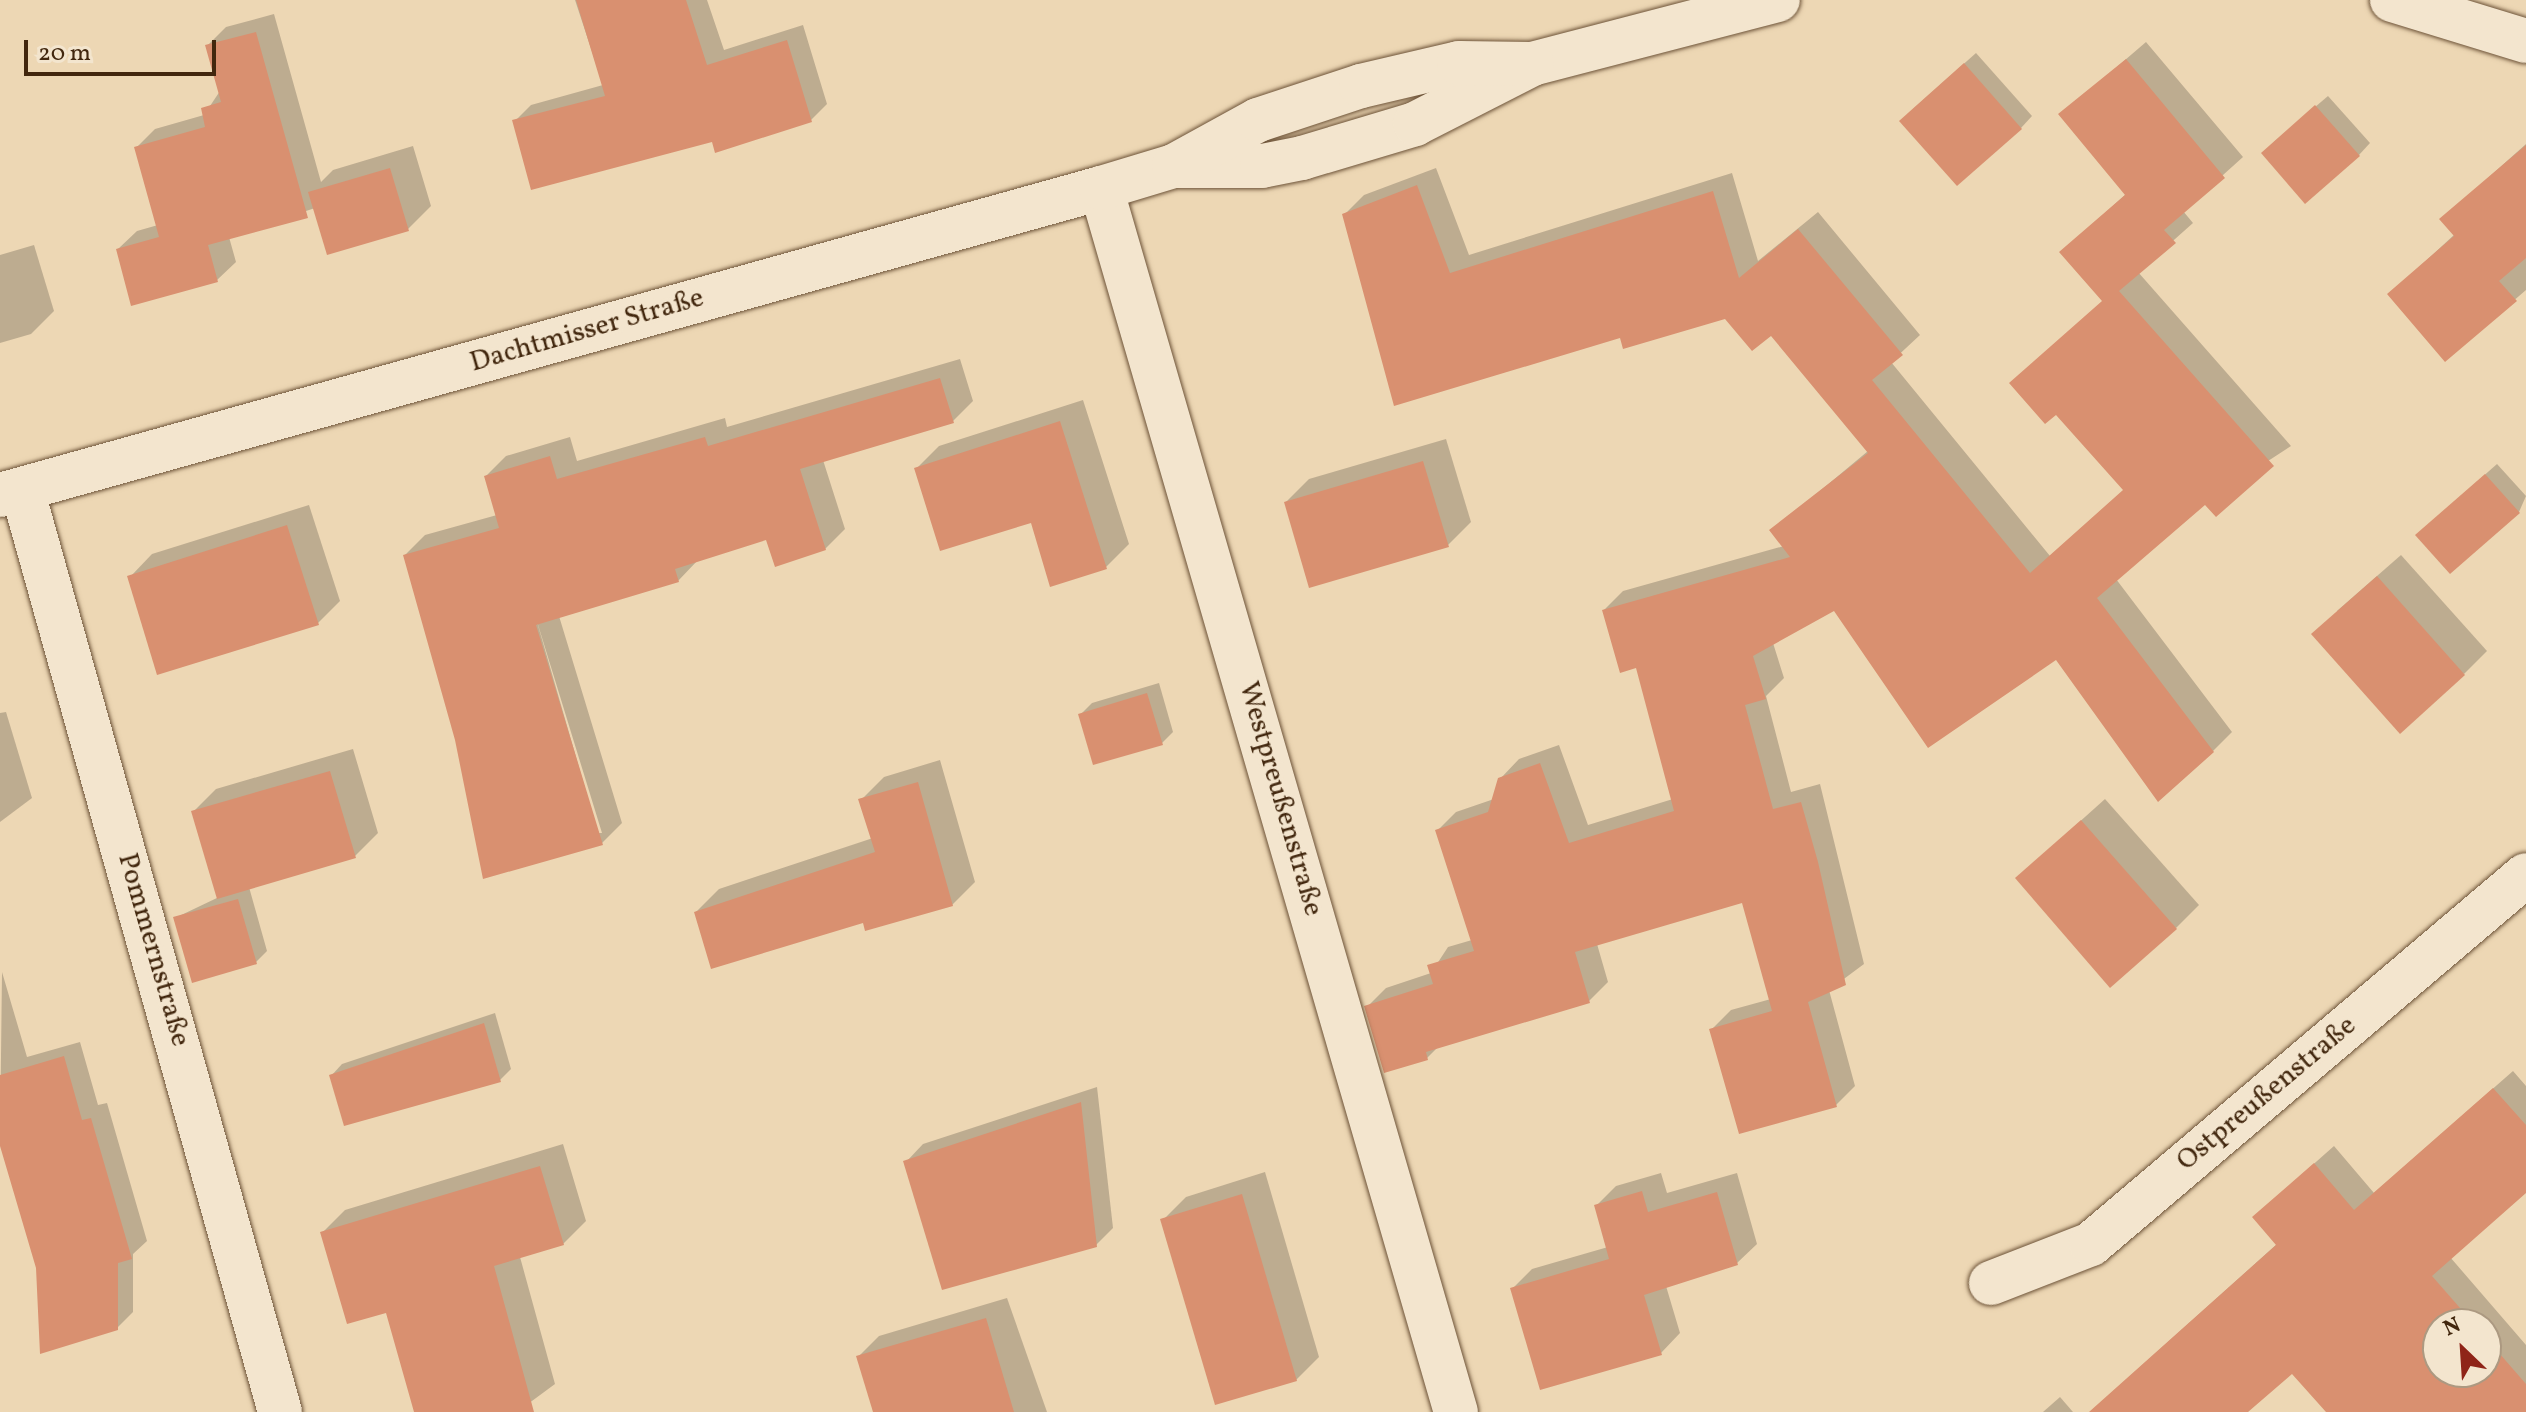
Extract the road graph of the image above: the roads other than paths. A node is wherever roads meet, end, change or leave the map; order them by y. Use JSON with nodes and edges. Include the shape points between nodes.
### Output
{"nodes":[{"id":1,"x":1778,"y":0,"type":"edge"},
{"id":2,"x":2392,"y":0,"type":"edge"},
{"id":3,"x":1729,"y":6,"type":"edge"},
{"id":4,"x":2526,"y":41,"type":"edge"},
{"id":5,"x":1101,"y":188,"type":"junction"},
{"id":6,"x":11,"y":492,"type":"edge"},
{"id":7,"x":2526,"y":875,"type":"edge"},
{"id":8,"x":1991,"y":1283,"type":"dead end"},
{"id":9,"x":280,"y":1412,"type":"edge"},
{"id":10,"x":1456,"y":1412,"type":"edge"}],
"edges":[{"from":1,"to":3,"type":"street","name":"Dachtmisser Straße"},
{"from":2,"to":4,"type":"street"},
{"from":3,"to":5,"type":"street","name":"Dachtmisser Straße","via":[[1532,64],[1459,63],[1361,86],[1234,130],[1174,166]]},
{"from":5,"to":6,"type":"street","name":"Dachtmisser Straße"},
{"from":5,"to":10,"type":"street","name":"Westpreußenstraße"},
{"from":6,"to":9,"type":"street","name":"Pommernstraße"},
{"from":7,"to":8,"type":"street","name":"Ostpreußenstraße","via":[[2091,1244]]}]}
